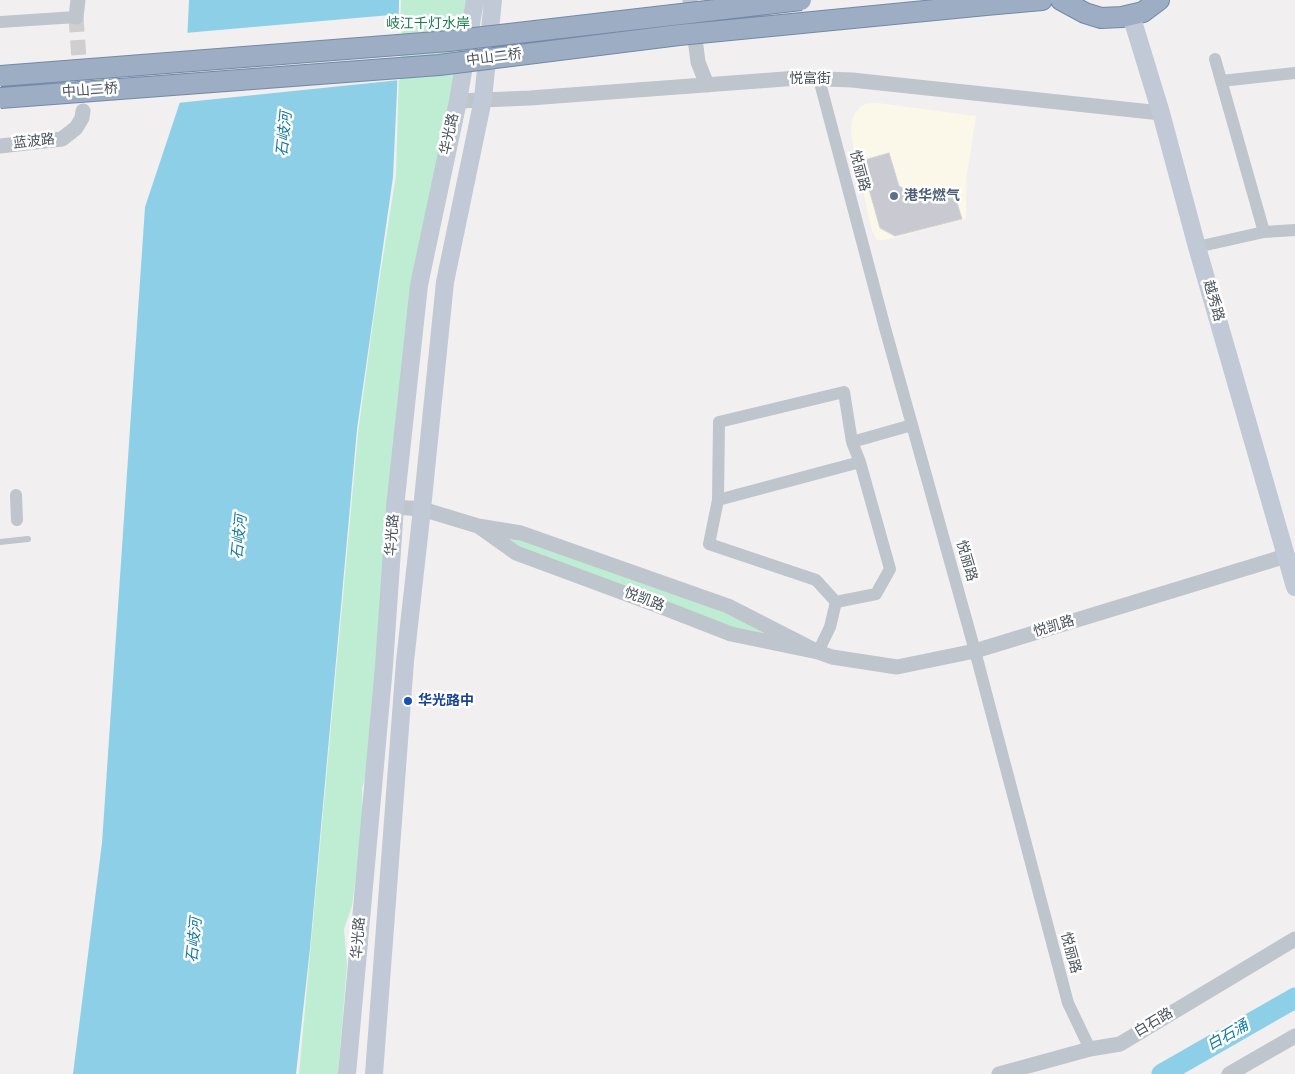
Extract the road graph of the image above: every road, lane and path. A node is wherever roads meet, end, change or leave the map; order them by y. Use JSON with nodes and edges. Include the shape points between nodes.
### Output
{"nodes":[{"id":1,"x":78,"y":0,"type":"edge"},
{"id":2,"x":475,"y":0,"type":"edge"},
{"id":3,"x":492,"y":0,"type":"edge"},
{"id":4,"x":690,"y":0,"type":"edge"},
{"id":5,"x":801,"y":0,"type":"edge"},
{"id":6,"x":1042,"y":0,"type":"edge"},
{"id":7,"x":1061,"y":0,"type":"edge"},
{"id":8,"x":1159,"y":0,"type":"edge"},
{"id":9,"x":1131,"y":15,"type":"junction"},
{"id":10,"x":76,"y":17,"type":"joint"},
{"id":11,"x":0,"y":22,"type":"edge"},
{"id":12,"x":1215,"y":59,"type":"dead end"},
{"id":13,"x":1295,"y":73,"type":"edge"},
{"id":14,"x":0,"y":76,"type":"edge"},
{"id":15,"x":820,"y":79,"type":"junction"},
{"id":16,"x":1221,"y":81,"type":"junction"},
{"id":17,"x":707,"y":85,"type":"junction"},
{"id":18,"x":0,"y":98,"type":"edge"},
{"id":19,"x":483,"y":100,"type":"junction"},
{"id":20,"x":458,"y":101,"type":"junction"},
{"id":21,"x":83,"y":111,"type":"tunnel mouth"},
{"id":22,"x":1162,"y":113,"type":"junction"},
{"id":23,"x":0,"y":146,"type":"edge"},
{"id":24,"x":1295,"y":230,"type":"edge"},
{"id":25,"x":1264,"y":232,"type":"junction"},
{"id":26,"x":1197,"y":247,"type":"junction"},
{"id":27,"x":912,"y":424,"type":"junction"},
{"id":28,"x":852,"y":442,"type":"junction"},
{"id":29,"x":860,"y":462,"type":"junction"},
{"id":30,"x":16,"y":495,"type":"dead end"},
{"id":31,"x":718,"y":500,"type":"junction"},
{"id":32,"x":395,"y":507,"type":"junction"},
{"id":33,"x":422,"y":509,"type":"junction"},
{"id":34,"x":17,"y":520,"type":"dead end"},
{"id":35,"x":478,"y":526,"type":"junction"},
{"id":36,"x":28,"y":539,"type":"dead end"},
{"id":37,"x":0,"y":542,"type":"edge"},
{"id":38,"x":1290,"y":553,"type":"edge"},
{"id":39,"x":1295,"y":587,"type":"edge"},
{"id":40,"x":836,"y":602,"type":"junction"},
{"id":41,"x":976,"y":651,"type":"junction"},
{"id":42,"x":818,"y":652,"type":"junction"},
{"id":43,"x":1295,"y":939,"type":"edge"},
{"id":44,"x":1295,"y":1036,"type":"edge"},
{"id":45,"x":1090,"y":1049,"type":"junction"},
{"id":46,"x":347,"y":1074,"type":"edge"},
{"id":47,"x":374,"y":1074,"type":"edge"},
{"id":48,"x":999,"y":1074,"type":"edge"},
{"id":49,"x":1229,"y":1074,"type":"edge"}],
"edges":[{"from":1,"to":10,"type":"street"},
{"from":2,"to":20,"type":"main road","name":"华光路"},
{"from":3,"to":19,"type":"main road","name":"华光路"},
{"from":4,"to":17,"type":"street","via":[[698,62]]},
{"from":5,"to":14,"type":"highway","name":"中山二桥","bridge":true,"via":[[449,41]]},
{"from":6,"to":18,"type":"highway","name":"中山二桥","bridge":true,"via":[[679,34],[439,65]]},
{"from":7,"to":9,"type":"highway","via":[[1101,18]]},
{"from":8,"to":9,"type":"highway","via":[[1143,12]]},
{"from":9,"to":22,"type":"main road","name":"越秀路"},
{"from":10,"to":11,"type":"street"},
{"from":12,"to":16,"type":"street"},
{"from":13,"to":16,"type":"street"},
{"from":15,"to":17,"type":"street","name":"悦富街"},
{"from":15,"to":22,"type":"street","name":"悦富街"},
{"from":15,"to":27,"type":"street","name":"悦丽路"},
{"from":16,"to":25,"type":"street"},
{"from":17,"to":19,"type":"street","name":"悦富街"},
{"from":19,"to":20,"type":"street","name":"悦富街"},
{"from":19,"to":33,"type":"main road","name":"华光路","via":[[445,282]]},
{"from":20,"to":32,"type":"main road","name":"华光路","via":[[419,285]]},
{"from":21,"to":23,"type":"street","name":"蓝波路","via":[[76,128],[62,139]]},
{"from":22,"to":26,"type":"main road","name":"越秀路"},
{"from":24,"to":25,"type":"street"},
{"from":25,"to":26,"type":"street"},
{"from":26,"to":38,"type":"main road","name":"越秀路"},
{"from":27,"to":28,"type":"street"},
{"from":27,"to":41,"type":"street","name":"悦丽路"},
{"from":28,"to":29,"type":"street"},
{"from":28,"to":31,"type":"street","via":[[844,392],[719,422]]},
{"from":29,"to":31,"type":"street"},
{"from":29,"to":40,"type":"street","via":[[890,569],[876,594]]},
{"from":30,"to":34,"type":"street"},
{"from":31,"to":40,"type":"street","via":[[709,544],[816,580]]},
{"from":32,"to":33,"type":"street","name":"悦凯路"},
{"from":32,"to":46,"type":"main road","name":"华光路"},
{"from":33,"to":35,"type":"street","name":"悦凯路"},
{"from":33,"to":47,"type":"main road","name":"华光路","via":[[405,661]]},
{"from":35,"to":42,"type":"street","name":"悦凯路","via":[[521,533],[728,606]]},
{"from":35,"to":42,"type":"street","name":"悦凯路","via":[[516,553],[731,634]]},
{"from":36,"to":37,"type":"lane"},
{"from":38,"to":39,"type":"main road","name":"越秀路"},
{"from":38,"to":41,"type":"street","name":"悦凯路"},
{"from":40,"to":42,"type":"street","via":[[830,627]]},
{"from":41,"to":42,"type":"street","name":"悦凯路","via":[[897,667]]},
{"from":41,"to":45,"type":"street","name":"悦丽路","via":[[1068,1003]]},
{"from":43,"to":45,"type":"street","name":"白石路","via":[[1120,1044]]},
{"from":44,"to":49,"type":"street"},
{"from":45,"to":48,"type":"street","name":"白石路"}]}
